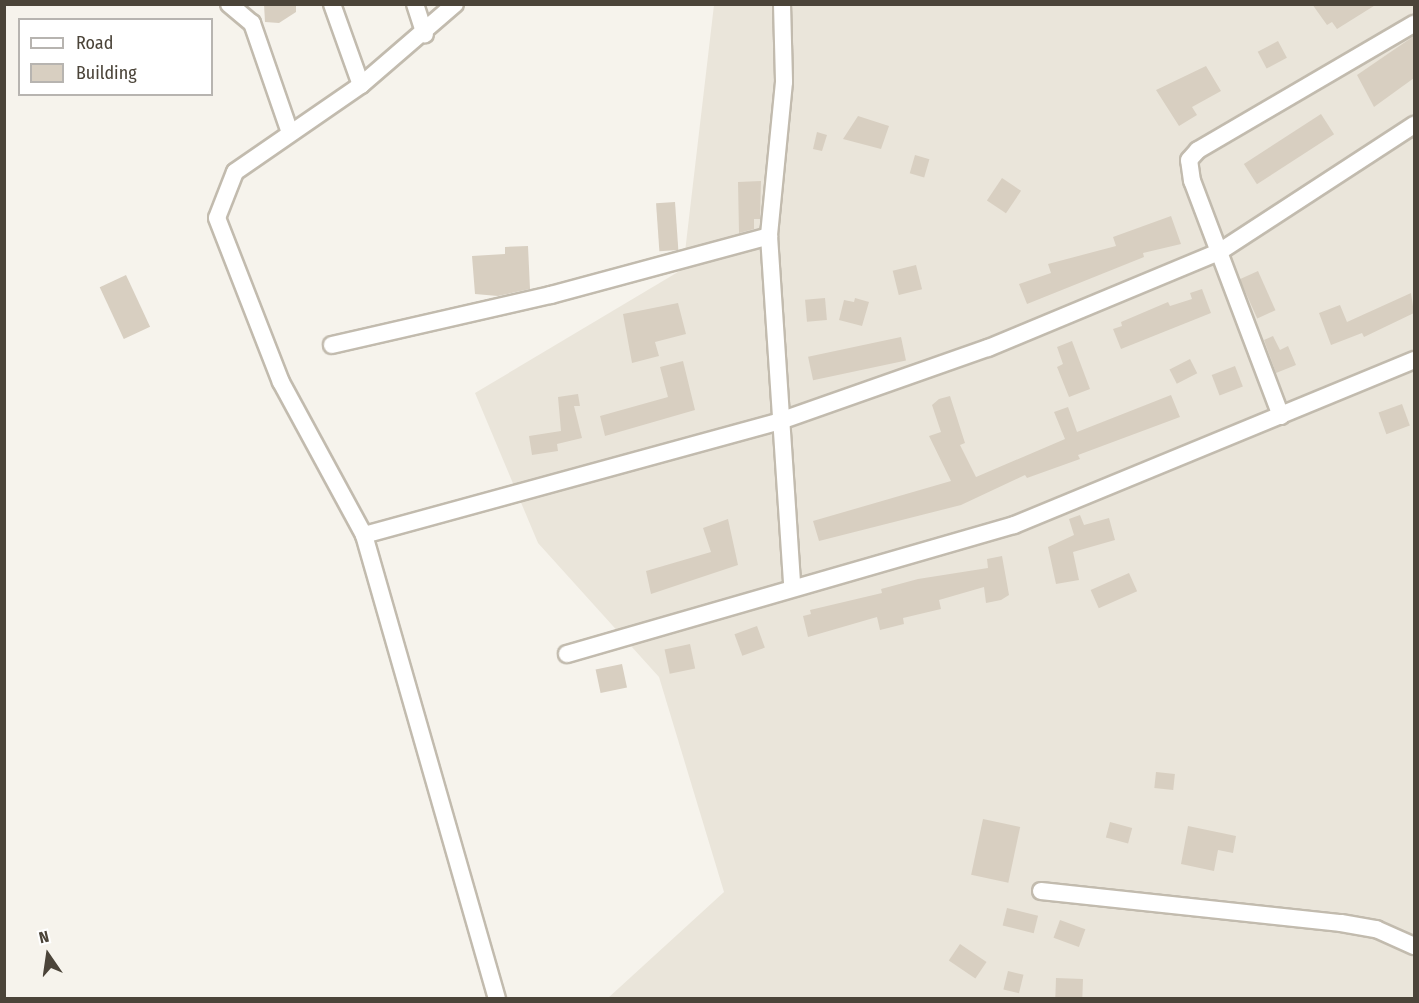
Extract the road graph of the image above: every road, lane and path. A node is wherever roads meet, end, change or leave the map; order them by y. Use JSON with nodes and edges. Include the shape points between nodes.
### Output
{"nodes":[{"id":1,"x":229,"y":4,"type":"edge"},
{"id":2,"x":332,"y":4,"type":"edge"},
{"id":3,"x":416,"y":4,"type":"edge"},
{"id":4,"x":455,"y":4,"type":"edge"},
{"id":5,"x":782,"y":4,"type":"edge"},
{"id":6,"x":1414,"y":24,"type":"edge"},
{"id":7,"x":425,"y":34,"type":"junction"},
{"id":8,"x":361,"y":85,"type":"junction"},
{"id":9,"x":1414,"y":125,"type":"edge"},
{"id":10,"x":291,"y":133,"type":"junction"},
{"id":11,"x":769,"y":236,"type":"junction"},
{"id":12,"x":1219,"y":252,"type":"junction"},
{"id":13,"x":332,"y":345,"type":"dead end"},
{"id":14,"x":1414,"y":360,"type":"edge"},
{"id":15,"x":1281,"y":416,"type":"junction"},
{"id":16,"x":783,"y":420,"type":"junction"},
{"id":17,"x":364,"y":535,"type":"junction"},
{"id":18,"x":792,"y":586,"type":"junction"},
{"id":19,"x":567,"y":654,"type":"dead end"},
{"id":20,"x":1041,"y":891,"type":"dead end"},
{"id":21,"x":1414,"y":946,"type":"edge"},
{"id":22,"x":497,"y":999,"type":"edge"}],
"edges":[{"from":1,"to":10,"type":"street","via":[[252,23]]},
{"from":2,"to":8,"type":"street"},
{"from":3,"to":7,"type":"street"},
{"from":4,"to":7,"type":"street"},
{"from":5,"to":11,"type":"street","via":[[784,82]]},
{"from":6,"to":12,"type":"street","via":[[1198,150],[1189,160],[1192,181]]},
{"from":7,"to":8,"type":"street"},
{"from":8,"to":10,"type":"street"},
{"from":9,"to":12,"type":"street"},
{"from":10,"to":17,"type":"street","via":[[235,172],[217,218],[281,382]]},
{"from":11,"to":13,"type":"street","via":[[551,296]]},
{"from":11,"to":16,"type":"street"},
{"from":12,"to":15,"type":"street"},
{"from":12,"to":16,"type":"street","via":[[988,348]]},
{"from":14,"to":15,"type":"street"},
{"from":15,"to":18,"type":"street","via":[[1014,525]]},
{"from":16,"to":17,"type":"street"},
{"from":16,"to":18,"type":"street"},
{"from":17,"to":22,"type":"street"},
{"from":18,"to":19,"type":"street"},
{"from":20,"to":21,"type":"street","via":[[1341,922],[1376,929]]}]}
